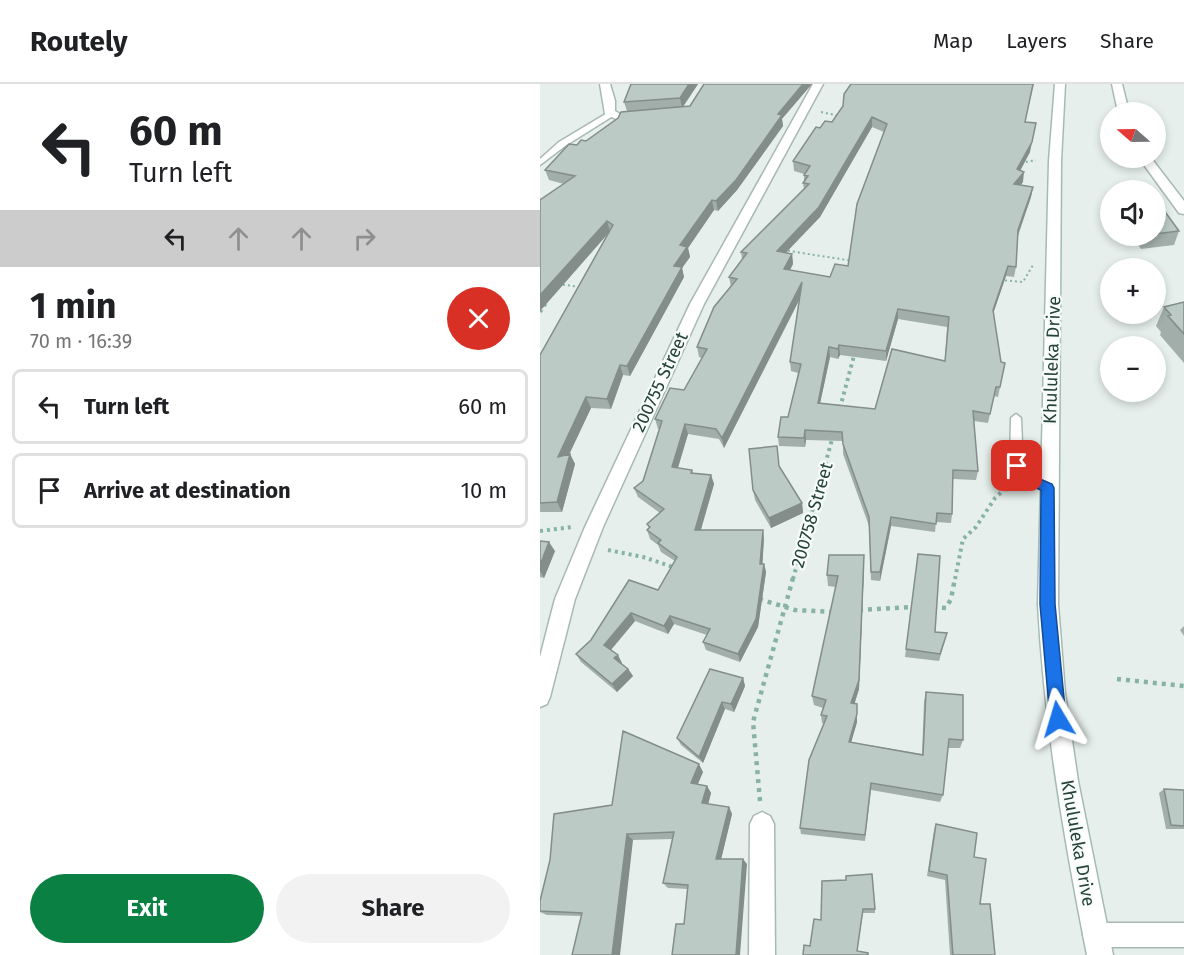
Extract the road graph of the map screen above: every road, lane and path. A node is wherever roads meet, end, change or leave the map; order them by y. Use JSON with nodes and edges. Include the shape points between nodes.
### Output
{"nodes":[{"id":1,"x":604,"y":84,"type":"edge"},
{"id":2,"x":818,"y":84,"type":"edge"},
{"id":3,"x":1060,"y":84,"type":"edge"},
{"id":4,"x":1117,"y":84,"type":"edge"},
{"id":5,"x":1122,"y":102,"type":"edge"},
{"id":6,"x":803,"y":111,"type":"junction"},
{"id":7,"x":612,"y":114,"type":"junction"},
{"id":8,"x":653,"y":117,"type":"edge"},
{"id":9,"x":841,"y":117,"type":"edge"},
{"id":10,"x":1055,"y":161,"type":"junction"},
{"id":11,"x":540,"y":163,"type":"edge"},
{"id":12,"x":1013,"y":163,"type":"edge"},
{"id":13,"x":1152,"y":168,"type":"edge"},
{"id":14,"x":1184,"y":210,"type":"edge"},
{"id":15,"x":777,"y":248,"type":"edge"},
{"id":16,"x":1055,"y":260,"type":"junction"},
{"id":17,"x":857,"y":261,"type":"edge"},
{"id":18,"x":566,"y":275,"type":"edge"},
{"id":19,"x":993,"y":279,"type":"edge"},
{"id":20,"x":549,"y":283,"type":"edge"},
{"id":21,"x":559,"y":284,"type":"junction"},
{"id":22,"x":582,"y":288,"type":"edge"},
{"id":23,"x":553,"y":293,"type":"edge"},
{"id":24,"x":546,"y":303,"type":"dead end"},
{"id":25,"x":540,"y":312,"type":"edge"},
{"id":26,"x":856,"y":348,"type":"edge"},
{"id":27,"x":839,"y":412,"type":"edge"},
{"id":28,"x":1016,"y":418,"type":"dead end"},
{"id":29,"x":833,"y":435,"type":"edge"},
{"id":30,"x":1021,"y":476,"type":"junction"},
{"id":31,"x":1048,"y":488,"type":"junction"},
{"id":32,"x":594,"y":527,"type":"junction"},
{"id":33,"x":540,"y":531,"type":"edge"},
{"id":34,"x":583,"y":551,"type":"junction"},
{"id":35,"x":682,"y":571,"type":"edge"},
{"id":36,"x":756,"y":598,"type":"edge"},
{"id":37,"x":918,"y":607,"type":"edge"},
{"id":38,"x":927,"y":607,"type":"edge"},
{"id":39,"x":785,"y":608,"type":"junction"},
{"id":40,"x":853,"y":611,"type":"edge"},
{"id":41,"x":843,"y":612,"type":"edge"},
{"id":42,"x":1117,"y":679,"type":"dead end"},
{"id":43,"x":1184,"y":686,"type":"edge"},
{"id":44,"x":540,"y":697,"type":"edge"},
{"id":45,"x":762,"y":824,"type":"joint"},
{"id":46,"x":1184,"y":935,"type":"edge"},
{"id":47,"x":1098,"y":945,"type":"edge"},
{"id":48,"x":762,"y":955,"type":"edge"}],
"edges":[{"from":1,"to":7,"type":"street"},
{"from":2,"to":6,"type":"street","name":"200755 Street"},
{"from":3,"to":10,"type":"street","name":"Khululeka Drive"},
{"from":4,"to":5,"type":"street"},
{"from":6,"to":9,"type":"path"},
{"from":6,"to":32,"type":"street","name":"200755 Street","via":[[697,304]]},
{"from":7,"to":8,"type":"street"},
{"from":7,"to":11,"type":"lane","via":[[562,144]]},
{"from":10,"to":12,"type":"path"},
{"from":10,"to":16,"type":"street","name":"Khululeka Drive"},
{"from":13,"to":14,"type":"street"},
{"from":15,"to":17,"type":"path"},
{"from":16,"to":19,"type":"path","via":[[1036,260],[1023,282]]},
{"from":16,"to":31,"type":"street","name":"Khululeka Drive"},
{"from":18,"to":21,"type":"path"},
{"from":20,"to":21,"type":"path"},
{"from":21,"to":22,"type":"path"},
{"from":21,"to":23,"type":"path"},
{"from":24,"to":25,"type":"path"},
{"from":26,"to":27,"type":"path"},
{"from":28,"to":30,"type":"lane","via":[[1017,466]]},
{"from":29,"to":39,"type":"path","name":"200758 Street"},
{"from":30,"to":31,"type":"lane"},
{"from":30,"to":38,"type":"path","via":[[1003,490],[963,539],[951,599],[945,608]]},
{"from":31,"to":47,"type":"street","name":"Khululeka Drive","via":[[1050,656],[1075,837]]},
{"from":32,"to":33,"type":"path"},
{"from":32,"to":34,"type":"street","name":"200755 Street"},
{"from":34,"to":35,"type":"path","via":[[608,550],[643,557]]},
{"from":34,"to":44,"type":"street","name":"200755 Street","via":[[565,599]]},
{"from":36,"to":39,"type":"path"},
{"from":37,"to":40,"type":"path"},
{"from":39,"to":41,"type":"path"},
{"from":39,"to":45,"type":"path","name":"200758 Street","via":[[753,722]]},
{"from":42,"to":43,"type":"path"},
{"from":45,"to":48,"type":"street"},
{"from":46,"to":47,"type":"street"}]}
